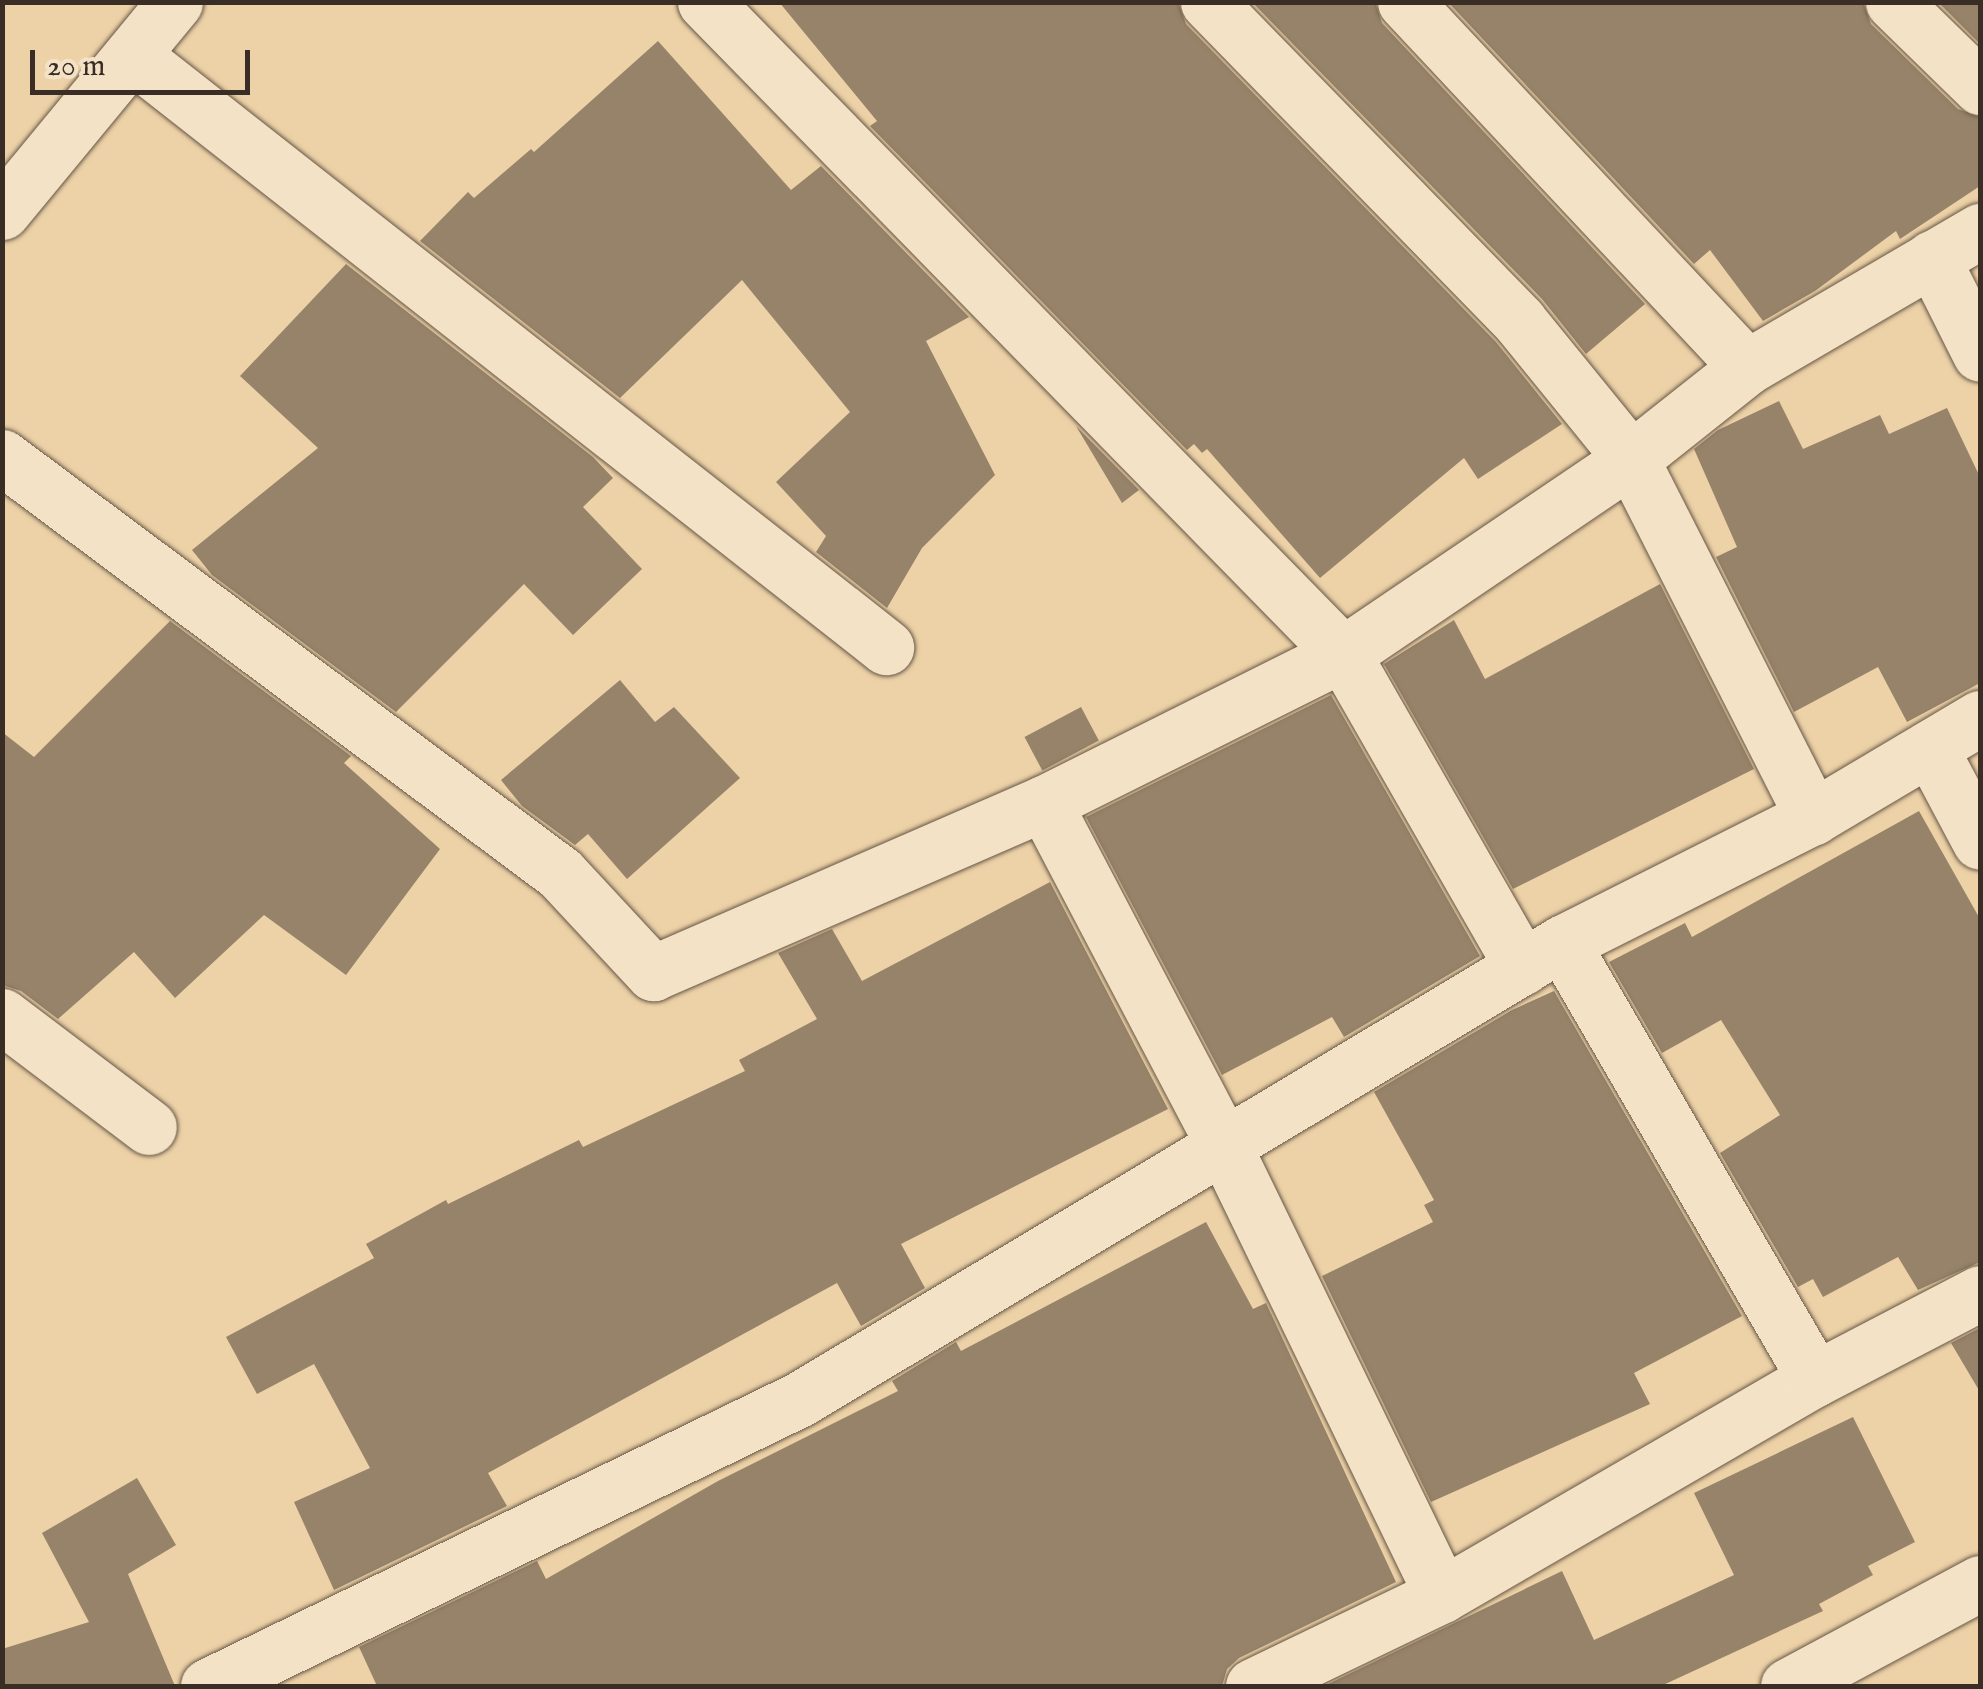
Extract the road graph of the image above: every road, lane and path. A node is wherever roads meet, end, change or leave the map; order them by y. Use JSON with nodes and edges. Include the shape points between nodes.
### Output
{"nodes":[{"id":1,"x":175,"y":2,"type":"edge"},
{"id":2,"x":705,"y":2,"type":"edge"},
{"id":3,"x":1208,"y":2,"type":"edge"},
{"id":4,"x":1404,"y":2,"type":"edge"},
{"id":5,"x":1892,"y":2,"type":"edge"},
{"id":6,"x":132,"y":56,"type":"junction"},
{"id":7,"x":1980,"y":87,"type":"edge"},
{"id":8,"x":2,"y":212,"type":"edge"},
{"id":9,"x":1980,"y":232,"type":"edge"},
{"id":10,"x":1932,"y":258,"type":"junction"},
{"id":11,"x":1980,"y":354,"type":"edge"},
{"id":12,"x":1747,"y":368,"type":"junction"},
{"id":13,"x":2,"y":457,"type":"edge"},
{"id":14,"x":1631,"y":459,"type":"junction"},
{"id":15,"x":886,"y":647,"type":"dead end"},
{"id":16,"x":1342,"y":654,"type":"junction"},
{"id":17,"x":1980,"y":718,"type":"edge"},
{"id":18,"x":1930,"y":748,"type":"junction"},
{"id":19,"x":1044,"y":803,"type":"junction"},
{"id":20,"x":1814,"y":817,"type":"junction"},
{"id":21,"x":1980,"y":842,"type":"edge"},
{"id":22,"x":1542,"y":955,"type":"junction"},
{"id":23,"x":2,"y":1016,"type":"edge"},
{"id":24,"x":149,"y":1127,"type":"dead end"},
{"id":25,"x":1224,"y":1144,"type":"junction"},
{"id":26,"x":1980,"y":1292,"type":"edge"},
{"id":27,"x":1816,"y":1378,"type":"junction"},
{"id":28,"x":1980,"y":1583,"type":"edge"},
{"id":29,"x":1442,"y":1595,"type":"junction"},
{"id":30,"x":208,"y":1686,"type":"edge"},
{"id":31,"x":1253,"y":1686,"type":"edge"},
{"id":32,"x":1788,"y":1686,"type":"edge"}],
"edges":[{"from":1,"to":6,"type":"street"},
{"from":2,"to":16,"type":"street"},
{"from":3,"to":14,"type":"street","via":[[1519,321]]},
{"from":4,"to":12,"type":"street"},
{"from":5,"to":7,"type":"street"},
{"from":6,"to":8,"type":"street"},
{"from":6,"to":15,"type":"street"},
{"from":9,"to":10,"type":"street"},
{"from":10,"to":11,"type":"street"},
{"from":10,"to":12,"type":"street"},
{"from":12,"to":14,"type":"street"},
{"from":13,"to":19,"type":"street","via":[[560,873],[653,973]]},
{"from":14,"to":16,"type":"street"},
{"from":14,"to":20,"type":"street"},
{"from":16,"to":19,"type":"street"},
{"from":16,"to":22,"type":"street"},
{"from":17,"to":18,"type":"street"},
{"from":18,"to":20,"type":"street"},
{"from":18,"to":21,"type":"street"},
{"from":19,"to":25,"type":"street"},
{"from":20,"to":22,"type":"street"},
{"from":22,"to":25,"type":"street"},
{"from":22,"to":27,"type":"street"},
{"from":23,"to":24,"type":"street"},
{"from":25,"to":29,"type":"street"},
{"from":25,"to":30,"type":"street","via":[[800,1399]]},
{"from":26,"to":27,"type":"street"},
{"from":27,"to":29,"type":"street"},
{"from":28,"to":32,"type":"street"},
{"from":29,"to":31,"type":"street"}]}
